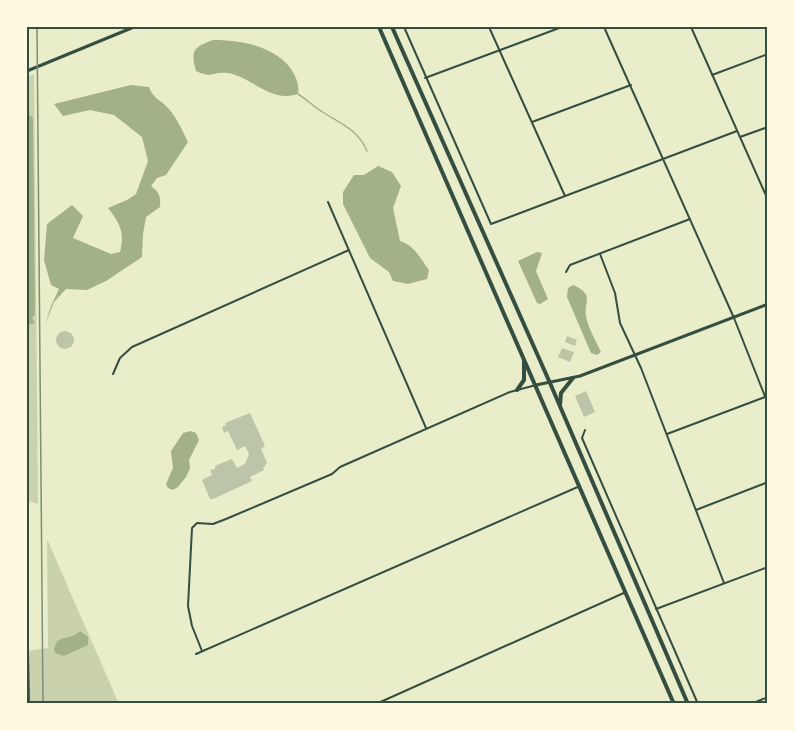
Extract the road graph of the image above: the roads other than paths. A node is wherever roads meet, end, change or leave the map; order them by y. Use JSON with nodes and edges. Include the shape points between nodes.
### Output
{"nodes":[{"id":1,"x":134,"y":27,"type":"edge"},
{"id":2,"x":379,"y":27,"type":"edge"},
{"id":3,"x":392,"y":27,"type":"edge"},
{"id":4,"x":404,"y":27,"type":"edge"},
{"id":5,"x":489,"y":27,"type":"edge"},
{"id":6,"x":562,"y":27,"type":"edge"},
{"id":7,"x":604,"y":27,"type":"edge"},
{"id":8,"x":691,"y":27,"type":"edge"},
{"id":9,"x":125,"y":28,"type":"edge"},
{"id":10,"x":500,"y":51,"type":"junction"},
{"id":11,"x":768,"y":54,"type":"edge"},
{"id":12,"x":27,"y":71,"type":"edge"},
{"id":13,"x":712,"y":75,"type":"junction"},
{"id":14,"x":426,"y":78,"type":"junction"},
{"id":15,"x":631,"y":85,"type":"junction"},
{"id":16,"x":532,"y":122,"type":"junction"},
{"id":17,"x":768,"y":127,"type":"edge"},
{"id":18,"x":737,"y":130,"type":"junction"},
{"id":19,"x":740,"y":137,"type":"junction"},
{"id":20,"x":663,"y":158,"type":"junction"},
{"id":21,"x":565,"y":196,"type":"junction"},
{"id":22,"x":768,"y":200,"type":"edge"},
{"id":23,"x":328,"y":202,"type":"dead end"},
{"id":24,"x":690,"y":219,"type":"junction"},
{"id":25,"x":349,"y":250,"type":"junction"},
{"id":26,"x":600,"y":254,"type":"junction"},
{"id":27,"x":566,"y":272,"type":"dead end"},
{"id":28,"x":768,"y":304,"type":"edge"},
{"id":29,"x":734,"y":318,"type":"junction"},
{"id":30,"x":635,"y":355,"type":"junction"},
{"id":31,"x":524,"y":357,"type":"junction"},
{"id":32,"x":113,"y":374,"type":"dead end"},
{"id":33,"x":573,"y":378,"type":"junction"},
{"id":34,"x":550,"y":383,"type":"junction"},
{"id":35,"x":536,"y":386,"type":"junction"},
{"id":36,"x":517,"y":390,"type":"junction"},
{"id":37,"x":765,"y":397,"type":"junction"},
{"id":38,"x":768,"y":404,"type":"edge"},
{"id":39,"x":560,"y":406,"type":"junction"},
{"id":40,"x":427,"y":429,"type":"junction"},
{"id":41,"x":585,"y":430,"type":"dead end"},
{"id":42,"x":667,"y":435,"type":"junction"},
{"id":43,"x":768,"y":482,"type":"edge"},
{"id":44,"x":580,"y":486,"type":"junction"},
{"id":45,"x":696,"y":510,"type":"junction"},
{"id":46,"x":768,"y":567,"type":"edge"},
{"id":47,"x":724,"y":583,"type":"junction"},
{"id":48,"x":626,"y":592,"type":"junction"},
{"id":49,"x":27,"y":597,"type":"edge"},
{"id":50,"x":656,"y":609,"type":"junction"},
{"id":51,"x":202,"y":651,"type":"junction"},
{"id":52,"x":196,"y":654,"type":"dead end"},
{"id":53,"x":768,"y":697,"type":"edge"},
{"id":54,"x":29,"y":704,"type":"edge"},
{"id":55,"x":376,"y":704,"type":"edge"},
{"id":56,"x":674,"y":704,"type":"edge"},
{"id":57,"x":686,"y":704,"type":"edge"},
{"id":58,"x":698,"y":704,"type":"edge"},
{"id":59,"x":751,"y":704,"type":"edge"}],
"edges":[{"from":1,"to":9,"type":"street"},
{"from":2,"to":31,"type":"main road"},
{"from":3,"to":34,"type":"main road"},
{"from":4,"to":14,"type":"street"},
{"from":5,"to":10,"type":"street"},
{"from":6,"to":10,"type":"street"},
{"from":7,"to":15,"type":"street"},
{"from":8,"to":13,"type":"street"},
{"from":9,"to":12,"type":"street"},
{"from":10,"to":14,"type":"street"},
{"from":10,"to":16,"type":"street"},
{"from":11,"to":13,"type":"street"},
{"from":13,"to":18,"type":"street"},
{"from":14,"to":21,"type":"street","via":[[491,224]]},
{"from":15,"to":16,"type":"street"},
{"from":15,"to":20,"type":"street"},
{"from":16,"to":21,"type":"street"},
{"from":17,"to":19,"type":"street"},
{"from":18,"to":19,"type":"street"},
{"from":18,"to":20,"type":"street"},
{"from":19,"to":22,"type":"street"},
{"from":20,"to":21,"type":"street"},
{"from":20,"to":24,"type":"street"},
{"from":23,"to":25,"type":"street"},
{"from":24,"to":26,"type":"street"},
{"from":24,"to":29,"type":"street"},
{"from":25,"to":32,"type":"street","via":[[132,347],[120,358]]},
{"from":25,"to":40,"type":"street"},
{"from":26,"to":27,"type":"street","via":[[570,265]]},
{"from":26,"to":30,"type":"street","via":[[615,293],[620,323]]},
{"from":28,"to":29,"type":"street"},
{"from":29,"to":30,"type":"street"},
{"from":29,"to":37,"type":"street"},
{"from":30,"to":33,"type":"street"},
{"from":30,"to":42,"type":"street"},
{"from":31,"to":35,"type":"main road"},
{"from":31,"to":36,"type":"main road","via":[[524,380]]},
{"from":33,"to":34,"type":"street"},
{"from":33,"to":39,"type":"main road","via":[[561,393]]},
{"from":34,"to":35,"type":"street"},
{"from":34,"to":39,"type":"main road"},
{"from":35,"to":36,"type":"street"},
{"from":35,"to":44,"type":"main road"},
{"from":36,"to":40,"type":"street"},
{"from":37,"to":38,"type":"street"},
{"from":37,"to":42,"type":"street"},
{"from":39,"to":57,"type":"main road"},
{"from":40,"to":51,"type":"street","via":[[226,519],[213,524],[197,523],[192,528],[188,606]]},
{"from":41,"to":50,"type":"street","via":[[582,438]]},
{"from":42,"to":45,"type":"street"},
{"from":43,"to":45,"type":"street"},
{"from":44,"to":48,"type":"main road"},
{"from":44,"to":51,"type":"street"},
{"from":45,"to":47,"type":"street"},
{"from":46,"to":47,"type":"street"},
{"from":47,"to":50,"type":"street"},
{"from":48,"to":55,"type":"street"},
{"from":48,"to":56,"type":"main road"},
{"from":49,"to":54,"type":"street"},
{"from":50,"to":58,"type":"street"},
{"from":51,"to":52,"type":"street"},
{"from":53,"to":59,"type":"street"}]}
